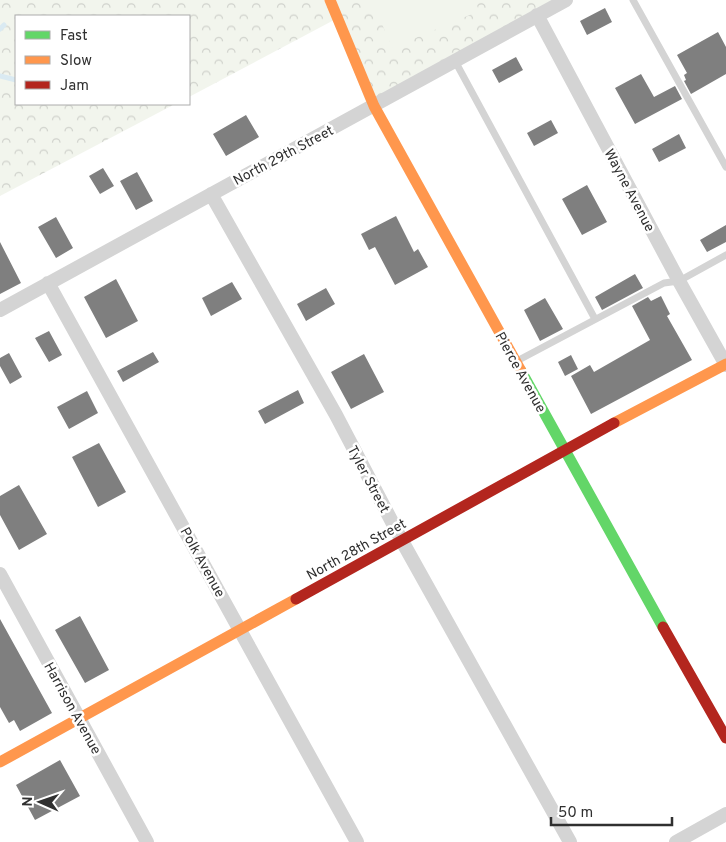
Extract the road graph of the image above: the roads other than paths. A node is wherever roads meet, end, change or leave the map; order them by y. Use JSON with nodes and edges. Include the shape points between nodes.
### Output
{"nodes":[{"id":1,"x":330,"y":0,"type":"edge"},
{"id":2,"x":566,"y":0,"type":"edge"},
{"id":3,"x":633,"y":0,"type":"edge"},
{"id":4,"x":537,"y":15,"type":"junction"},
{"id":5,"x":455,"y":61,"type":"junction"},
{"id":6,"x":374,"y":106,"type":"junction"},
{"id":7,"x":726,"y":168,"type":"edge"},
{"id":8,"x":212,"y":194,"type":"junction"},
{"id":9,"x":726,"y":255,"type":"edge"},
{"id":10,"x":679,"y":281,"type":"junction"},
{"id":11,"x":48,"y":284,"type":"junction"},
{"id":12,"x":0,"y":310,"type":"edge"},
{"id":13,"x":595,"y":319,"type":"junction"},
{"id":14,"x":516,"y":362,"type":"junction"},
{"id":15,"x":726,"y":364,"type":"edge"},
{"id":16,"x":564,"y":450,"type":"junction"},
{"id":17,"x":402,"y":541,"type":"junction"},
{"id":18,"x":0,"y":574,"type":"edge"},
{"id":19,"x":241,"y":629,"type":"junction"},
{"id":20,"x":78,"y":718,"type":"junction"},
{"id":21,"x":726,"y":738,"type":"edge"},
{"id":22,"x":0,"y":762,"type":"edge"},
{"id":23,"x":726,"y":814,"type":"edge"},
{"id":24,"x":147,"y":842,"type":"edge"},
{"id":25,"x":357,"y":842,"type":"edge"},
{"id":26,"x":570,"y":842,"type":"edge"},
{"id":27,"x":677,"y":842,"type":"edge"}],
"edges":[{"from":1,"to":6,"type":"street","name":"Pierce Avenue"},
{"from":2,"to":4,"type":"street","name":"North 29th Street"},
{"from":3,"to":7,"type":"lane"},
{"from":4,"to":5,"type":"street","name":"North 29th Street"},
{"from":4,"to":10,"type":"street","name":"Wayne Avenue"},
{"from":5,"to":6,"type":"street","name":"North 29th Street"},
{"from":5,"to":13,"type":"lane"},
{"from":6,"to":8,"type":"street","name":"North 29th Street"},
{"from":6,"to":14,"type":"street","name":"Pierce Avenue"},
{"from":8,"to":11,"type":"street","name":"North 29th Street"},
{"from":8,"to":17,"type":"street","name":"Tyler Street","via":[[336,415]]},
{"from":9,"to":10,"type":"lane"},
{"from":10,"to":13,"type":"lane","via":[[664,283]]},
{"from":10,"to":15,"type":"street","name":"Wayne Avenue"},
{"from":11,"to":12,"type":"street","name":"North 29th Street"},
{"from":11,"to":19,"type":"street","name":"Polk Avenue"},
{"from":13,"to":14,"type":"lane"},
{"from":14,"to":16,"type":"street","name":"Pierce Avenue"},
{"from":15,"to":16,"type":"street","name":"North 28th Street"},
{"from":16,"to":17,"type":"street","name":"North 28th Street"},
{"from":16,"to":21,"type":"street","name":"Pierce Avenue"},
{"from":17,"to":19,"type":"street","name":"North 28th Street"},
{"from":17,"to":26,"type":"street","name":"Tyler Street"},
{"from":18,"to":20,"type":"street","name":"Harrison Avenue"},
{"from":19,"to":20,"type":"street","name":"North 28th Street"},
{"from":19,"to":25,"type":"street","name":"Polk Avenue"},
{"from":20,"to":22,"type":"street","name":"North 28th Street"},
{"from":20,"to":24,"type":"street","name":"Harrison Avenue"},
{"from":23,"to":27,"type":"street"}]}
